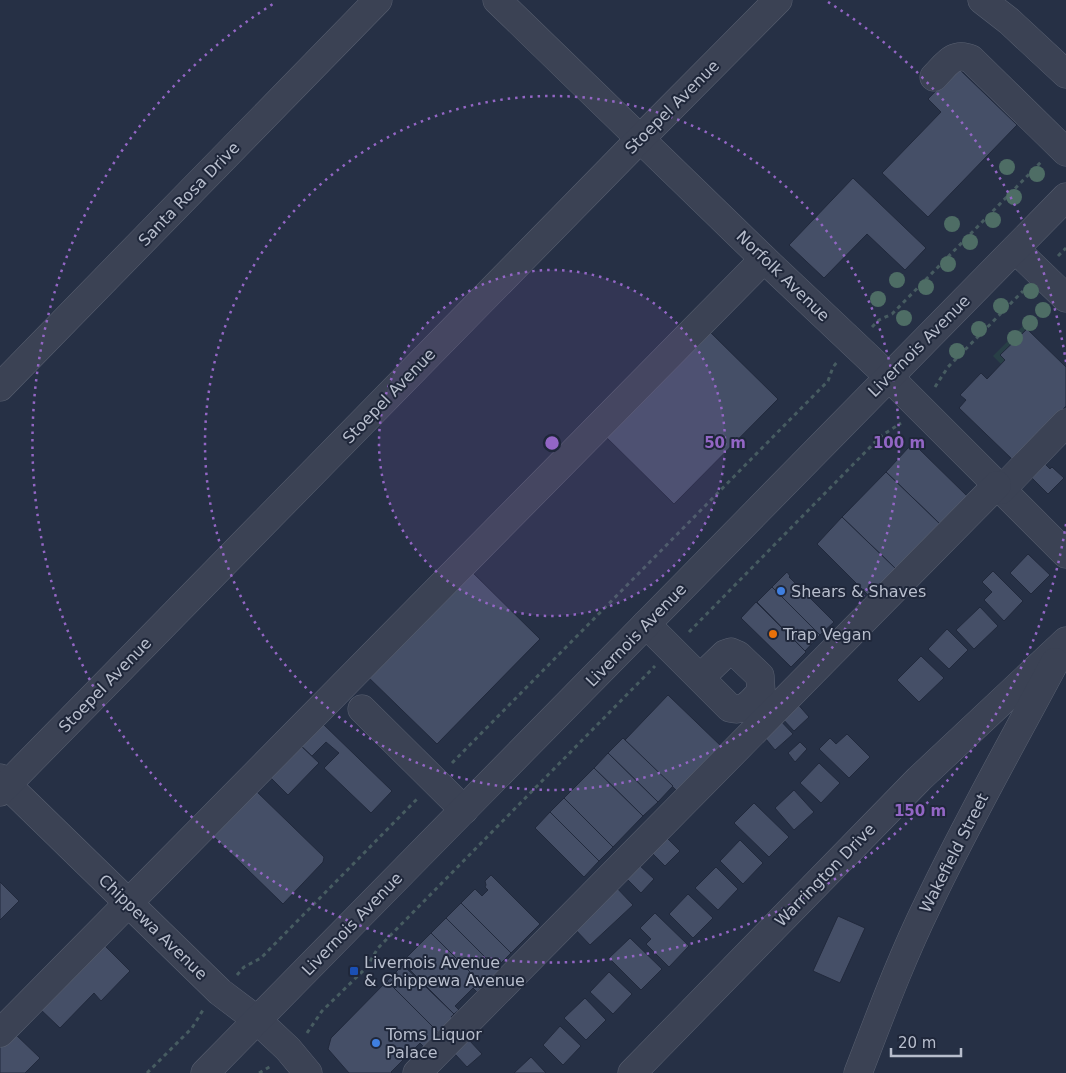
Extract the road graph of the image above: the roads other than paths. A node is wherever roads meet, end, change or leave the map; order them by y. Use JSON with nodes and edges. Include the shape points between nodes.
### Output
{"nodes":[{"id":1,"x":378,"y":0,"type":"edge"},
{"id":2,"x":497,"y":0,"type":"edge"},
{"id":3,"x":778,"y":0,"type":"edge"},
{"id":4,"x":982,"y":0,"type":"edge"},
{"id":5,"x":1066,"y":74,"type":"edge"},
{"id":6,"x":934,"y":77,"type":"dead end"},
{"id":7,"x":640,"y":139,"type":"junction"},
{"id":8,"x":1062,"y":148,"type":"edge"},
{"id":9,"x":1066,"y":196,"type":"edge"},
{"id":10,"x":1015,"y":248,"type":"junction"},
{"id":11,"x":764,"y":258,"type":"junction"},
{"id":12,"x":1066,"y":298,"type":"edge"},
{"id":13,"x":889,"y":376,"type":"junction"},
{"id":14,"x":0,"y":387,"type":"edge"},
{"id":15,"x":1066,"y":423,"type":"edge"},
{"id":16,"x":999,"y":487,"type":"junction"},
{"id":17,"x":1066,"y":554,"type":"edge"},
{"id":18,"x":646,"y":624,"type":"junction"},
{"id":19,"x":1066,"y":641,"type":"edge"},
{"id":20,"x":700,"y":678,"type":"dead end"},
{"id":21,"x":362,"y":709,"type":"dead end"},
{"id":22,"x":2,"y":785,"type":"edge"},
{"id":23,"x":464,"y":810,"type":"junction"},
{"id":24,"x":128,"y":903,"type":"junction"},
{"id":25,"x":257,"y":1020,"type":"junction"},
{"id":26,"x":0,"y":1034,"type":"edge"},
{"id":27,"x":205,"y":1073,"type":"edge"},
{"id":28,"x":308,"y":1073,"type":"edge"},
{"id":29,"x":417,"y":1073,"type":"edge"},
{"id":30,"x":632,"y":1073,"type":"edge"},
{"id":31,"x":858,"y":1073,"type":"edge"}],
"edges":[{"from":1,"to":14,"type":"street","name":"Santa Rosa Drive"},
{"from":2,"to":7,"type":"street","name":"Norfolk Avenue"},
{"from":3,"to":7,"type":"street","name":"Stoepel Avenue"},
{"from":4,"to":5,"type":"street"},
{"from":6,"to":8,"type":"street","via":[[953,58],[963,55],[971,59]]},
{"from":7,"to":11,"type":"street","name":"Norfolk Avenue"},
{"from":7,"to":22,"type":"street","name":"Stoepel Avenue"},
{"from":9,"to":10,"type":"street","name":"Livernois Avenue"},
{"from":10,"to":12,"type":"street"},
{"from":10,"to":13,"type":"street","name":"Livernois Avenue"},
{"from":11,"to":13,"type":"street","name":"Norfolk Avenue"},
{"from":11,"to":24,"type":"street"},
{"from":13,"to":16,"type":"street","name":"Norfolk Avenue"},
{"from":13,"to":18,"type":"street","name":"Livernois Avenue"},
{"from":15,"to":16,"type":"street"},
{"from":16,"to":17,"type":"street","name":"Norfolk Avenue"},
{"from":16,"to":29,"type":"street"},
{"from":18,"to":20,"type":"street"},
{"from":18,"to":23,"type":"street","name":"Livernois Avenue"},
{"from":19,"to":30,"type":"street","name":"Warrington Drive","via":[[919,779]]},
{"from":19,"to":31,"type":"street","name":"Wakefield Street","via":[[927,906],[892,984]]},
{"from":21,"to":23,"type":"street"},
{"from":22,"to":24,"type":"street","name":"Chippewa Avenue"},
{"from":23,"to":25,"type":"street","name":"Livernois Avenue"},
{"from":24,"to":25,"type":"street","name":"Chippewa Avenue","via":[[220,992]]},
{"from":24,"to":26,"type":"street"},
{"from":25,"to":27,"type":"street","name":"Livernois Avenue"},
{"from":25,"to":28,"type":"street","name":"Chippewa Avenue","via":[[288,1048]]}]}
